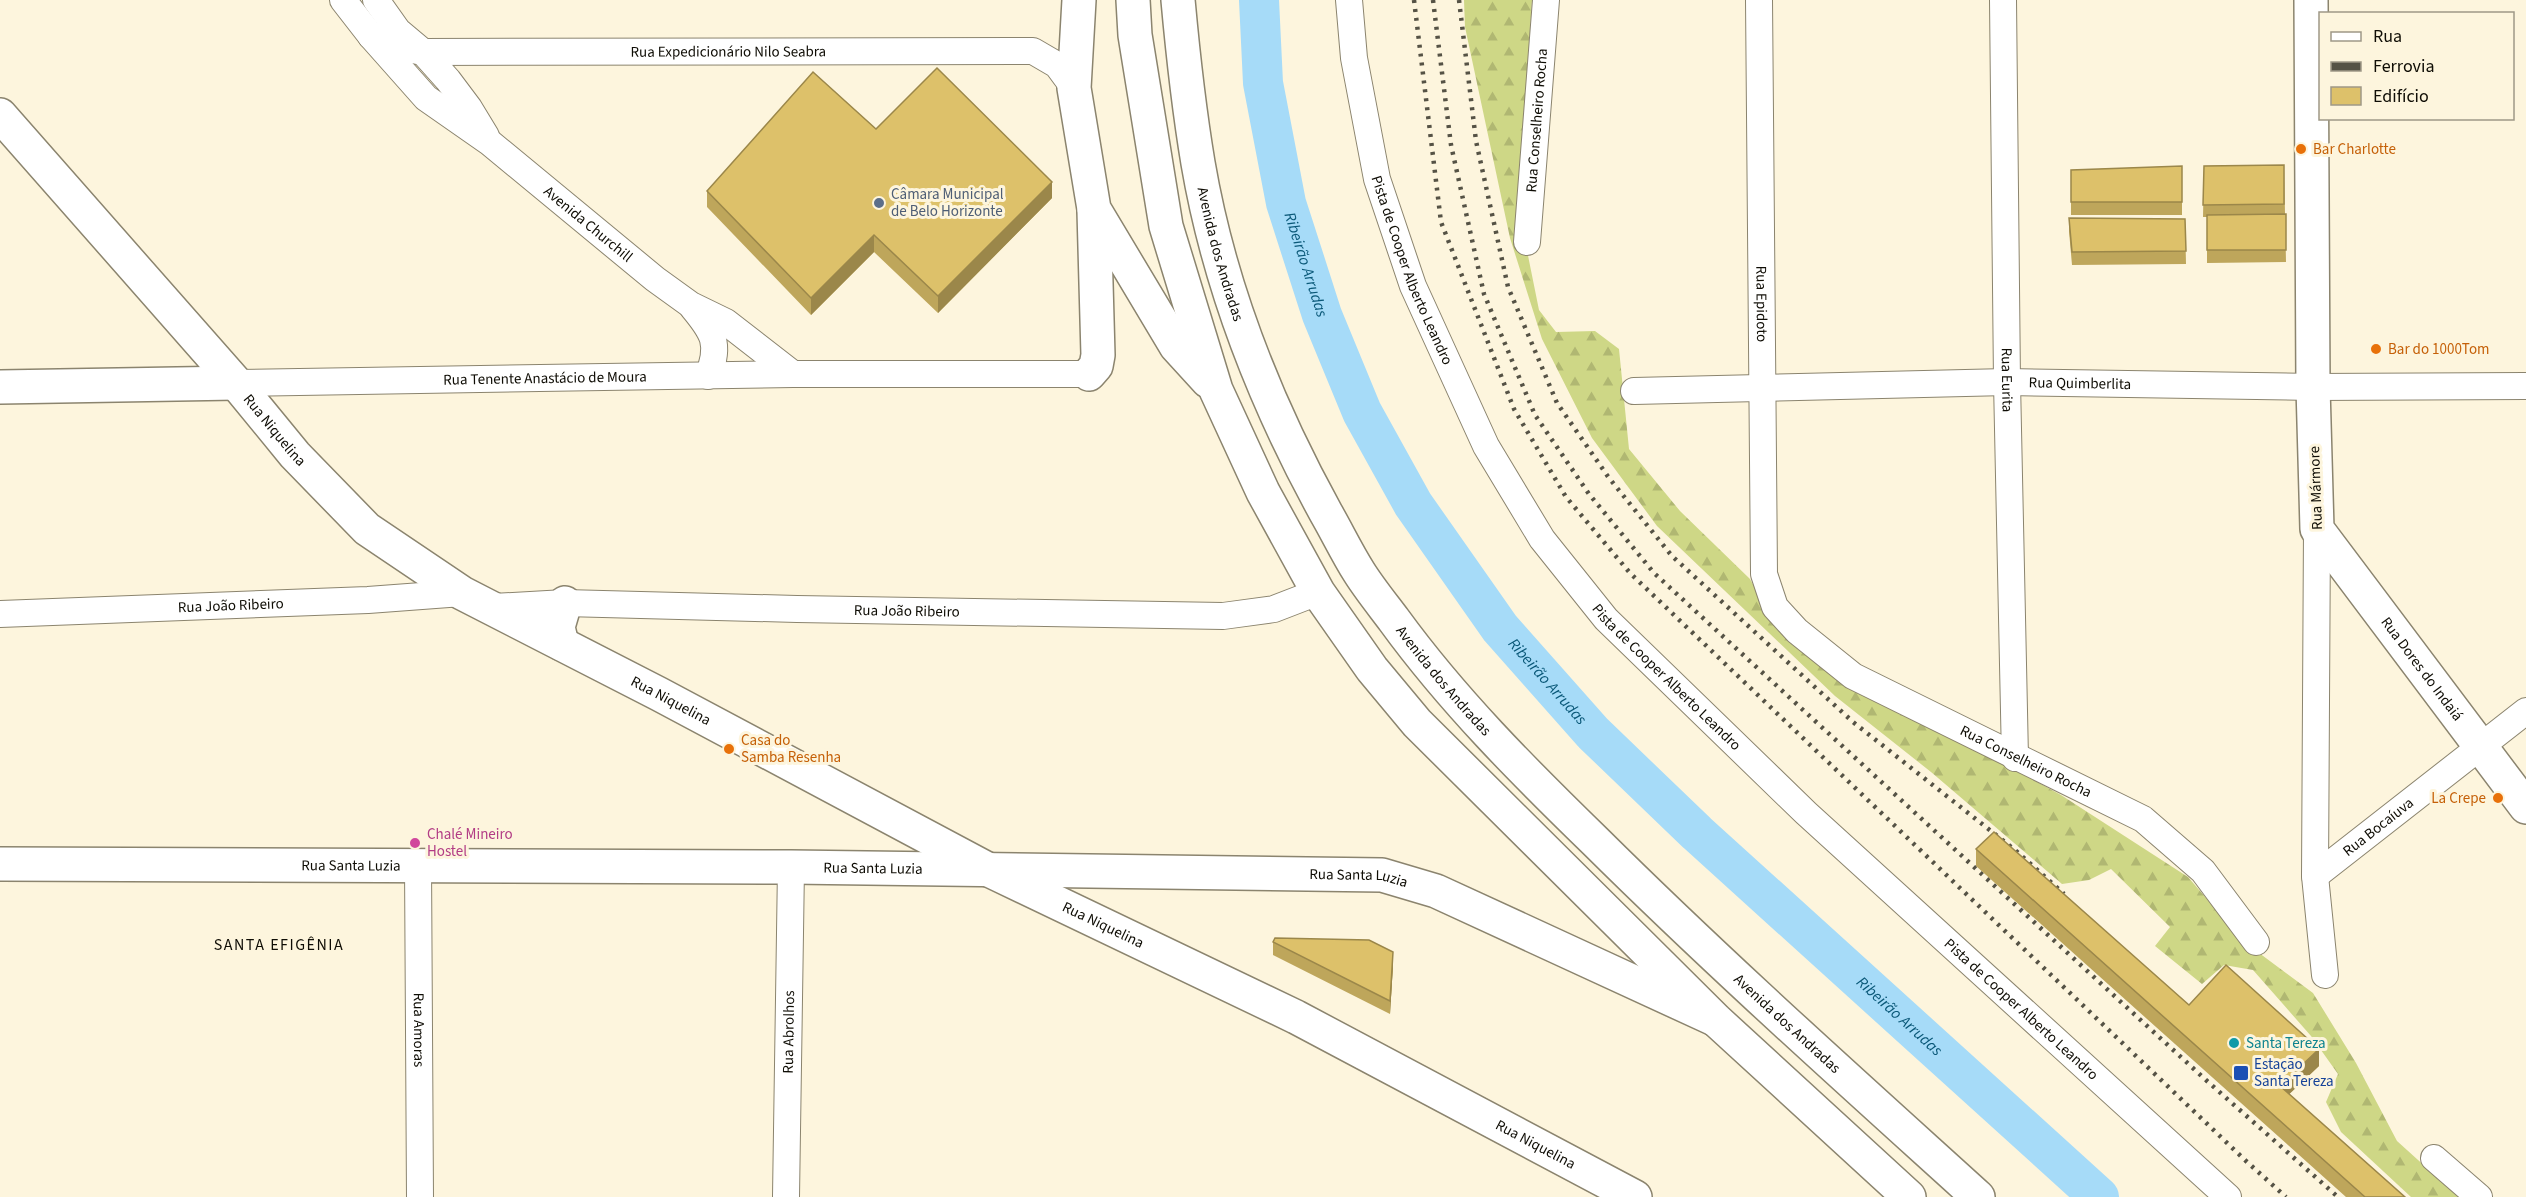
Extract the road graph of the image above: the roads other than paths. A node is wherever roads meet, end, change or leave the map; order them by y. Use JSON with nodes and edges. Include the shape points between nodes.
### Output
{"nodes":[{"id":1,"x":343,"y":0,"type":"edge"},
{"id":2,"x":376,"y":0,"type":"edge"},
{"id":3,"x":1079,"y":0,"type":"edge"},
{"id":4,"x":1133,"y":0,"type":"edge"},
{"id":5,"x":1178,"y":0,"type":"edge"},
{"id":6,"x":1350,"y":0,"type":"edge"},
{"id":7,"x":1546,"y":0,"type":"edge"},
{"id":8,"x":1760,"y":0,"type":"edge"},
{"id":9,"x":2003,"y":0,"type":"edge"},
{"id":10,"x":2311,"y":0,"type":"edge"},
{"id":11,"x":371,"y":36,"type":"junction"},
{"id":12,"x":423,"y":52,"type":"junction"},
{"id":13,"x":1074,"y":88,"type":"junction"},
{"id":14,"x":0,"y":115,"type":"edge"},
{"id":15,"x":489,"y":142,"type":"junction"},
{"id":16,"x":1094,"y":209,"type":"junction"},
{"id":17,"x":1527,"y":242,"type":"dead end"},
{"id":18,"x":691,"y":305,"type":"junction"},
{"id":19,"x":793,"y":374,"type":"junction"},
{"id":20,"x":1089,"y":374,"type":"joint"},
{"id":21,"x":708,"y":376,"type":"junction"},
{"id":22,"x":2007,"y":382,"type":"junction"},
{"id":23,"x":236,"y":383,"type":"junction"},
{"id":24,"x":2526,"y":386,"type":"edge"},
{"id":25,"x":0,"y":387,"type":"edge"},
{"id":26,"x":1764,"y":387,"type":"junction"},
{"id":27,"x":2313,"y":387,"type":"junction"},
{"id":28,"x":1216,"y":390,"type":"junction"},
{"id":29,"x":1634,"y":391,"type":"dead end"},
{"id":30,"x":2317,"y":529,"type":"junction"},
{"id":31,"x":1318,"y":592,"type":"junction"},
{"id":32,"x":462,"y":593,"type":"junction"},
{"id":33,"x":565,"y":603,"type":"junction"},
{"id":34,"x":493,"y":607,"type":"junction"},
{"id":35,"x":1774,"y":607,"type":"joint"},
{"id":36,"x":0,"y":614,"type":"edge"},
{"id":37,"x":562,"y":644,"type":"junction"},
{"id":38,"x":2526,"y":711,"type":"edge"},
{"id":39,"x":2480,"y":745,"type":"junction"},
{"id":40,"x":2015,"y":758,"type":"junction"},
{"id":41,"x":2526,"y":807,"type":"edge"},
{"id":42,"x":878,"y":811,"type":"junction"},
{"id":43,"x":0,"y":864,"type":"edge"},
{"id":44,"x":418,"y":864,"type":"junction"},
{"id":45,"x":791,"y":867,"type":"junction"},
{"id":46,"x":870,"y":869,"type":"junction"},
{"id":47,"x":991,"y":870,"type":"junction"},
{"id":48,"x":2314,"y":876,"type":"junction"},
{"id":49,"x":2256,"y":942,"type":"dead end"},
{"id":50,"x":2325,"y":975,"type":"dead end"},
{"id":51,"x":1716,"y":1020,"type":"junction"},
{"id":52,"x":2434,"y":1158,"type":"dead end"},
{"id":53,"x":1592,"y":1186,"type":"edge"},
{"id":54,"x":420,"y":1197,"type":"edge"},
{"id":55,"x":786,"y":1197,"type":"edge"},
{"id":56,"x":1635,"y":1197,"type":"edge"},
{"id":57,"x":1909,"y":1197,"type":"edge"},
{"id":58,"x":1978,"y":1197,"type":"edge"},
{"id":59,"x":2228,"y":1197,"type":"edge"},
{"id":60,"x":2479,"y":1197,"type":"edge"}],
"edges":[{"from":1,"to":11,"type":"street","name":"Avenida Churchill"},
{"from":2,"to":12,"type":"street","name":"Avenida Churchill","via":[[398,30]]},
{"from":3,"to":13,"type":"street"},
{"from":4,"to":28,"type":"street","via":[[1135,35],[1166,226]]},
{"from":5,"to":58,"type":"street","name":"Avenida dos Andradas","via":[[1199,166],[1244,339],[1309,482],[1359,572],[1464,708],[1547,795],[1704,949]]},
{"from":6,"to":59,"type":"street","name":"Pista de Cooper Alberto Leandro","via":[[1354,58],[1377,179],[1413,286],[1486,446],[1542,539],[1606,619],[1806,813]]},
{"from":7,"to":17,"type":"street","name":"Rua Conselheiro Rocha"},
{"from":8,"to":26,"type":"street","name":"Rua Epidoto"},
{"from":9,"to":22,"type":"street","name":"Rua Eurita"},
{"from":10,"to":27,"type":"street","name":"Rua Mármore"},
{"from":11,"to":12,"type":"street","name":"Rua Expedicionário Nilo Seabra","via":[[396,47]]},
{"from":11,"to":15,"type":"street","name":"Avenida Churchill","via":[[426,98]]},
{"from":12,"to":13,"type":"street","name":"Rua Expedicionário Nilo Seabra","via":[[1033,51],[1057,65]]},
{"from":12,"to":15,"type":"street","name":"Avenida Churchill","via":[[469,108]]},
{"from":13,"to":16,"type":"street"},
{"from":14,"to":23,"type":"street","name":"Rua Niquelina"},
{"from":15,"to":18,"type":"street","name":"Avenida Churchill"},
{"from":16,"to":20,"type":"street","via":[[1098,355]]},
{"from":16,"to":28,"type":"street","via":[[1176,346]]},
{"from":18,"to":19,"type":"street","name":"Avenida Churchill","via":[[726,322]]},
{"from":18,"to":21,"type":"street","name":"Avenida Churchill","via":[[710,328],[715,343],[715,360]]},
{"from":19,"to":20,"type":"street","name":"Rua Tenente Anastácio de Moura"},
{"from":19,"to":21,"type":"street","name":"Rua Tenente Anastácio de Moura"},
{"from":21,"to":23,"type":"street","name":"Rua Tenente Anastácio de Moura"},
{"from":22,"to":26,"type":"street","name":"Rua Quimberlita"},
{"from":22,"to":27,"type":"street","name":"Rua Quimberlita"},
{"from":22,"to":40,"type":"street","name":"Rua Eurita"},
{"from":23,"to":25,"type":"street","name":"Rua Tenente Anastácio de Moura"},
{"from":23,"to":32,"type":"street","name":"Rua Niquelina","via":[[295,455],[367,529]]},
{"from":24,"to":27,"type":"street","name":"Rua Quimberlita"},
{"from":26,"to":29,"type":"street","name":"Rua Quimberlita"},
{"from":26,"to":35,"type":"street","name":"Rua Epidoto","via":[[1764,574]]},
{"from":27,"to":30,"type":"street","name":"Rua Mármore"},
{"from":28,"to":31,"type":"street","via":[[1263,492]]},
{"from":30,"to":39,"type":"street","name":"Rua Dores do Indaiá"},
{"from":30,"to":48,"type":"street","name":"Rua Mármore"},
{"from":31,"to":33,"type":"street","name":"Rua João Ribeiro","via":[[1274,609],[1223,616]]},
{"from":31,"to":51,"type":"street","via":[[1372,669],[1417,723]]},
{"from":32,"to":34,"type":"street","name":"Rua Niquelina"},
{"from":32,"to":36,"type":"street","name":"Rua João Ribeiro"},
{"from":33,"to":34,"type":"street","name":"Rua João Ribeiro"},
{"from":33,"to":37,"type":"street","via":[[558,627]]},
{"from":34,"to":37,"type":"street","name":"Rua Niquelina"},
{"from":35,"to":40,"type":"street","name":"Rua Conselheiro Rocha","via":[[1853,676]]},
{"from":37,"to":42,"type":"street","name":"Rua Niquelina"},
{"from":38,"to":39,"type":"street","name":"Rua Bocaíuva"},
{"from":39,"to":41,"type":"street","name":"Rua Dores do Indaiá"},
{"from":39,"to":48,"type":"street","name":"Rua Bocaíuva"},
{"from":40,"to":49,"type":"street","name":"Rua Conselheiro Rocha","via":[[2143,819],[2203,871]]},
{"from":42,"to":46,"type":"street","via":[[894,831],[899,850],[887,865]]},
{"from":42,"to":47,"type":"street","name":"Rua Niquelina"},
{"from":43,"to":44,"type":"street","name":"Rua Santa Luzia"},
{"from":44,"to":45,"type":"street","name":"Rua Santa Luzia"},
{"from":44,"to":54,"type":"street","name":"Rua Amoras"},
{"from":45,"to":46,"type":"street","name":"Rua Santa Luzia"},
{"from":45,"to":55,"type":"street","name":"Rua Abrolhos"},
{"from":46,"to":47,"type":"street","name":"Rua Santa Luzia"},
{"from":47,"to":51,"type":"street","name":"Rua Santa Luzia","via":[[1382,875],[1436,891]]},
{"from":47,"to":53,"type":"street","name":"Rua Niquelina","via":[[1296,1017]]},
{"from":48,"to":50,"type":"street","name":"Rua Mármore"},
{"from":51,"to":57,"type":"street"},
{"from":52,"to":60,"type":"street"},
{"from":53,"to":56,"type":"street","name":"Rua Niquelina"}]}
